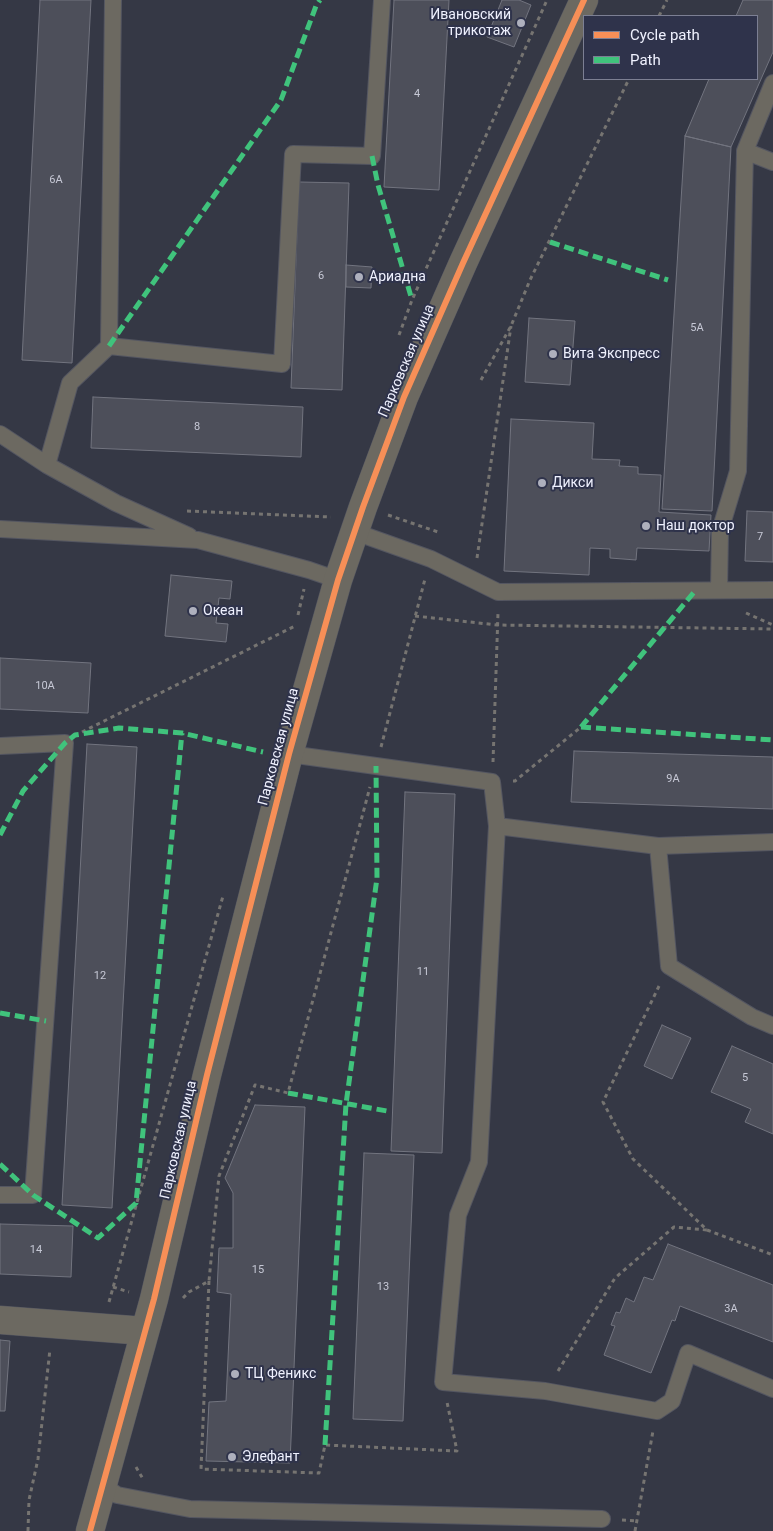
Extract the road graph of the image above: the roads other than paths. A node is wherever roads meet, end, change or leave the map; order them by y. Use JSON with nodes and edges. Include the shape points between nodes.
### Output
{"nodes":[{"id":1,"x":113,"y":0,"type":"edge"},
{"id":2,"x":382,"y":0,"type":"edge"},
{"id":3,"x":584,"y":0,"type":"edge"},
{"id":4,"x":773,"y":83,"type":"edge"},
{"id":5,"x":745,"y":151,"type":"junction"},
{"id":6,"x":773,"y":162,"type":"edge"},
{"id":7,"x":110,"y":346,"type":"junction"},
{"id":8,"x":0,"y":434,"type":"edge"},
{"id":9,"x":47,"y":464,"type":"junction"},
{"id":10,"x":0,"y":529,"type":"edge"},
{"id":11,"x":355,"y":532,"type":"junction"},
{"id":12,"x":198,"y":540,"type":"junction"},
{"id":13,"x":338,"y":580,"type":"junction"},
{"id":14,"x":719,"y":590,"type":"junction"},
{"id":15,"x":773,"y":590,"type":"edge"},
{"id":16,"x":0,"y":746,"type":"edge"},
{"id":17,"x":289,"y":754,"type":"junction"},
{"id":18,"x":497,"y":826,"type":"junction"},
{"id":19,"x":773,"y":842,"type":"edge"},
{"id":20,"x":658,"y":846,"type":"junction"},
{"id":21,"x":773,"y":1026,"type":"edge"},
{"id":22,"x":0,"y":1195,"type":"edge"},
{"id":23,"x":0,"y":1320,"type":"edge"},
{"id":24,"x":146,"y":1331,"type":"junction"},
{"id":25,"x":773,"y":1388,"type":"edge"},
{"id":26,"x":102,"y":1485,"type":"junction"},
{"id":27,"x":602,"y":1519,"type":"dead end"},
{"id":28,"x":90,"y":1531,"type":"edge"}],
"edges":[{"from":1,"to":7,"type":"lane"},
{"from":2,"to":7,"type":"lane","via":[[372,156],[293,154],[282,364]]},
{"from":3,"to":11,"type":"street","name":"Парковская улица","via":[[404,397]]},
{"from":4,"to":5,"type":"lane"},
{"from":5,"to":6,"type":"lane"},
{"from":5,"to":14,"type":"lane","via":[[738,471],[720,531]]},
{"from":7,"to":9,"type":"lane","via":[[70,383]]},
{"from":8,"to":9,"type":"lane"},
{"from":9,"to":12,"type":"lane","via":[[116,503]]},
{"from":10,"to":12,"type":"lane"},
{"from":11,"to":13,"type":"street","name":"Парковская улица"},
{"from":11,"to":14,"type":"lane","via":[[430,559],[498,592]]},
{"from":12,"to":13,"type":"lane"},
{"from":13,"to":17,"type":"street","name":"Парковская улица"},
{"from":14,"to":15,"type":"lane"},
{"from":16,"to":22,"type":"lane","via":[[65,743],[33,1195]]},
{"from":17,"to":18,"type":"lane","via":[[492,782]]},
{"from":17,"to":24,"type":"street","name":"Парковская улица"},
{"from":18,"to":20,"type":"lane"},
{"from":18,"to":25,"type":"lane","via":[[479,1162],[458,1215],[443,1382],[546,1391],[657,1411],[672,1401],[688,1354]]},
{"from":19,"to":20,"type":"lane"},
{"from":20,"to":21,"type":"lane","via":[[669,966],[752,1017]]},
{"from":23,"to":24,"type":"street"},
{"from":24,"to":26,"type":"street","name":"Парковская улица"},
{"from":26,"to":27,"type":"lane","via":[[117,1495],[190,1508]]},
{"from":26,"to":28,"type":"street","name":"Парковская улица"}]}
